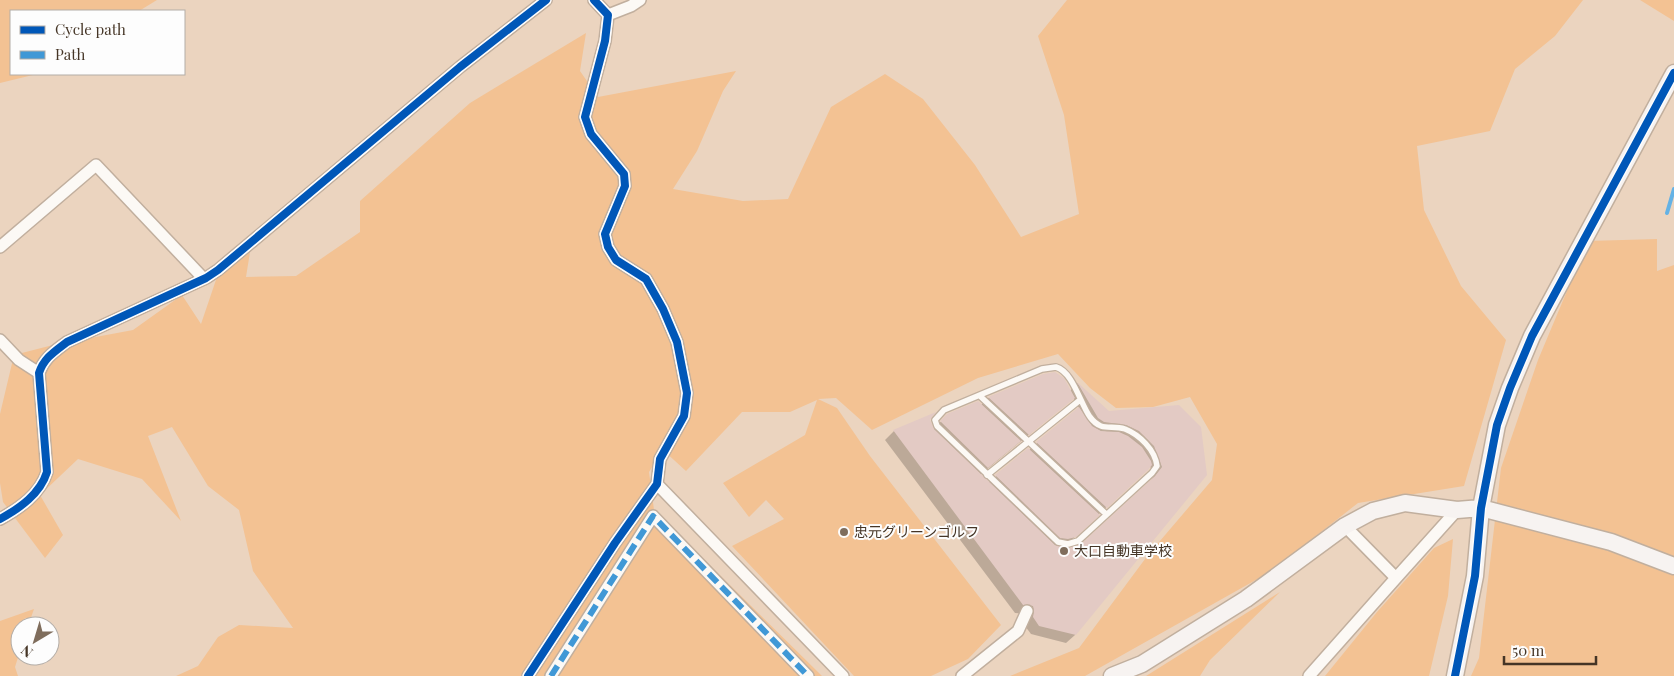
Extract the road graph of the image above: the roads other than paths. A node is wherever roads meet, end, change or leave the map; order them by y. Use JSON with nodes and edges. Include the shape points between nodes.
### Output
{"nodes":[{"id":1,"x":546,"y":0,"type":"edge"},
{"id":2,"x":594,"y":0,"type":"edge"},
{"id":3,"x":640,"y":0,"type":"edge"},
{"id":4,"x":608,"y":15,"type":"junction"},
{"id":5,"x":1674,"y":73,"type":"edge"},
{"id":6,"x":0,"y":247,"type":"edge"},
{"id":7,"x":204,"y":279,"type":"junction"},
{"id":8,"x":0,"y":340,"type":"edge"},
{"id":9,"x":39,"y":374,"type":"junction"},
{"id":10,"x":980,"y":396,"type":"junction"},
{"id":11,"x":1080,"y":400,"type":"junction"},
{"id":12,"x":1027,"y":442,"type":"junction"},
{"id":13,"x":987,"y":475,"type":"junction"},
{"id":14,"x":657,"y":484,"type":"junction"},
{"id":15,"x":1481,"y":508,"type":"junction"},
{"id":16,"x":1458,"y":510,"type":"junction"},
{"id":17,"x":1106,"y":514,"type":"junction"},
{"id":18,"x":0,"y":519,"type":"edge"},
{"id":19,"x":1345,"y":526,"type":"junction"},
{"id":20,"x":1674,"y":566,"type":"edge"},
{"id":21,"x":1396,"y":578,"type":"junction"},
{"id":22,"x":1026,"y":612,"type":"dead end"},
{"id":23,"x":528,"y":676,"type":"edge"},
{"id":24,"x":551,"y":676,"type":"edge"},
{"id":25,"x":808,"y":676,"type":"edge"},
{"id":26,"x":843,"y":676,"type":"edge"},
{"id":27,"x":962,"y":676,"type":"edge"},
{"id":28,"x":1112,"y":676,"type":"edge"},
{"id":29,"x":1309,"y":676,"type":"edge"},
{"id":30,"x":1455,"y":676,"type":"edge"}],
"edges":[{"from":1,"to":7,"type":"street"},
{"from":2,"to":4,"type":"street"},
{"from":3,"to":4,"type":"street"},
{"from":4,"to":14,"type":"street","via":[[605,41],[586,117],[591,134],[624,174],[625,186],[605,234],[616,260],[646,279],[663,309],[677,342],[687,393],[684,416],[660,459]]},
{"from":5,"to":15,"type":"street","via":[[1532,336],[1497,424]]},
{"from":6,"to":7,"type":"street","via":[[96,165]]},
{"from":7,"to":9,"type":"street","via":[[67,342],[44,360]]},
{"from":8,"to":9,"type":"street","via":[[19,360]]},
{"from":9,"to":18,"type":"street","via":[[47,472],[43,485]]},
{"from":10,"to":11,"type":"lane","via":[[1042,369],[1056,367],[1067,374]]},
{"from":10,"to":12,"type":"lane"},
{"from":10,"to":13,"type":"lane","via":[[944,410],[935,420],[937,426]]},
{"from":11,"to":12,"type":"lane"},
{"from":11,"to":17,"type":"lane","via":[[1097,424],[1105,428],[1124,428],[1139,437],[1156,460],[1157,466],[1152,473]]},
{"from":12,"to":13,"type":"lane"},
{"from":12,"to":17,"type":"lane"},
{"from":13,"to":17,"type":"lane","via":[[1058,542],[1078,541]]},
{"from":14,"to":23,"type":"street"},
{"from":14,"to":26,"type":"street"},
{"from":15,"to":16,"type":"street"},
{"from":15,"to":20,"type":"street","via":[[1611,542]]},
{"from":15,"to":30,"type":"street","via":[[1475,576]]},
{"from":16,"to":19,"type":"street","via":[[1405,503],[1373,511]]},
{"from":16,"to":21,"type":"street"},
{"from":19,"to":21,"type":"street"},
{"from":19,"to":28,"type":"street","via":[[1246,599],[1142,664]]},
{"from":21,"to":29,"type":"street"},
{"from":22,"to":27,"type":"street","via":[[1018,631]]},
{"from":24,"to":25,"type":"street","via":[[653,516]]}]}
